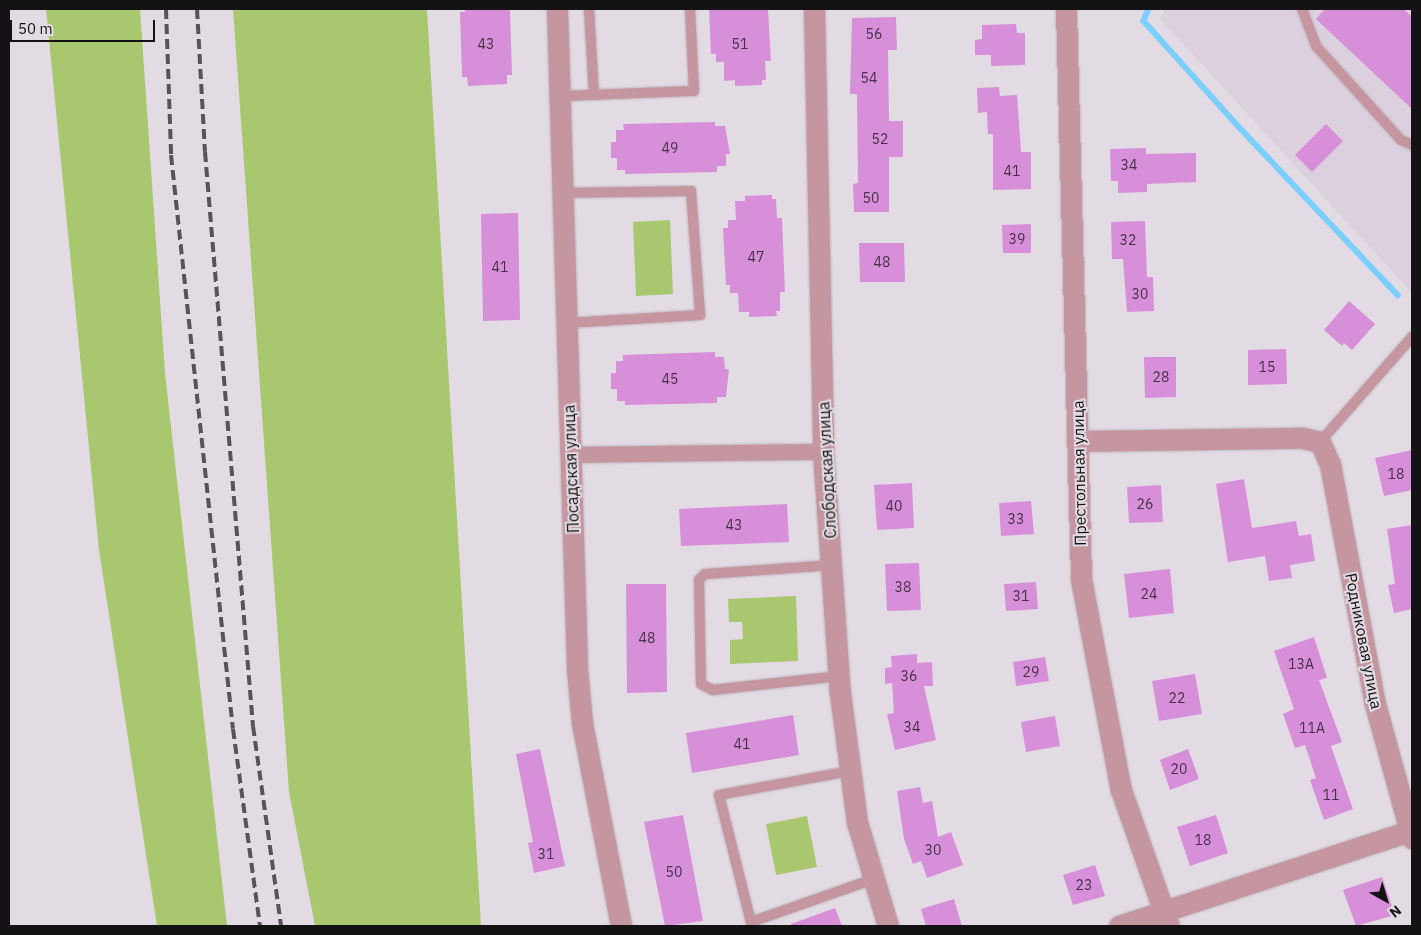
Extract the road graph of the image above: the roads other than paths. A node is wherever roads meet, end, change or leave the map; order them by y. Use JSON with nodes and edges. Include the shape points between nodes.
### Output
{"nodes":[{"id":1,"x":557,"y":9,"type":"edge"},
{"id":2,"x":589,"y":9,"type":"edge"},
{"id":3,"x":690,"y":9,"type":"edge"},
{"id":4,"x":814,"y":9,"type":"edge"},
{"id":5,"x":1066,"y":9,"type":"edge"},
{"id":6,"x":1302,"y":9,"type":"edge"},
{"id":7,"x":594,"y":95,"type":"junction"},
{"id":8,"x":561,"y":96,"type":"junction"},
{"id":9,"x":1412,"y":145,"type":"edge"},
{"id":10,"x":563,"y":193,"type":"junction"},
{"id":11,"x":567,"y":323,"type":"junction"},
{"id":12,"x":1412,"y":337,"type":"edge"},
{"id":13,"x":1078,"y":441,"type":"junction"},
{"id":14,"x":1320,"y":442,"type":"junction"},
{"id":15,"x":823,"y":452,"type":"junction"},
{"id":16,"x":570,"y":455,"type":"junction"},
{"id":17,"x":833,"y":565,"type":"junction"},
{"id":18,"x":839,"y":676,"type":"junction"},
{"id":19,"x":850,"y":771,"type":"junction"},
{"id":20,"x":1411,"y":833,"type":"edge"},
{"id":21,"x":874,"y":879,"type":"junction"},
{"id":22,"x":1166,"y":919,"type":"edge"},
{"id":23,"x":621,"y":926,"type":"edge"},
{"id":24,"x":888,"y":926,"type":"edge"},
{"id":25,"x":1119,"y":926,"type":"edge"}],
"edges":[{"from":1,"to":8,"type":"street","name":"Посадская улица"},
{"from":2,"to":7,"type":"lane"},
{"from":3,"to":7,"type":"lane","via":[[694,91]]},
{"from":4,"to":15,"type":"street","name":"Слободская улица"},
{"from":5,"to":13,"type":"street","name":"Престольная улица"},
{"from":6,"to":9,"type":"lane","via":[[1316,46],[1402,140]]},
{"from":7,"to":8,"type":"lane"},
{"from":8,"to":10,"type":"street","name":"Посадская улица"},
{"from":10,"to":11,"type":"street","name":"Посадская улица"},
{"from":10,"to":11,"type":"lane","via":[[691,190],[700,315]]},
{"from":11,"to":16,"type":"street","name":"Посадская улица"},
{"from":12,"to":14,"type":"lane"},
{"from":13,"to":14,"type":"street","via":[[1304,438]]},
{"from":13,"to":22,"type":"street","name":"Престольная улица","via":[[1081,579],[1121,790]]},
{"from":14,"to":20,"type":"street","name":"Родниковая улица","via":[[1330,464],[1375,704]]},
{"from":15,"to":16,"type":"street"},
{"from":15,"to":17,"type":"street","name":"Слободская улица"},
{"from":16,"to":23,"type":"street","name":"Посадская улица","via":[[577,668],[582,723]]},
{"from":17,"to":18,"type":"street","name":"Слободская улица"},
{"from":17,"to":18,"type":"lane","via":[[705,574],[699,580],[701,684],[713,690]]},
{"from":18,"to":19,"type":"street","name":"Слободская улица"},
{"from":19,"to":21,"type":"street","name":"Слободская улица","via":[[857,822]]},
{"from":19,"to":21,"type":"lane","via":[[719,795],[751,922]]},
{"from":20,"to":22,"type":"street"},
{"from":21,"to":24,"type":"street","name":"Слободская улица"},
{"from":22,"to":25,"type":"street"}]}
